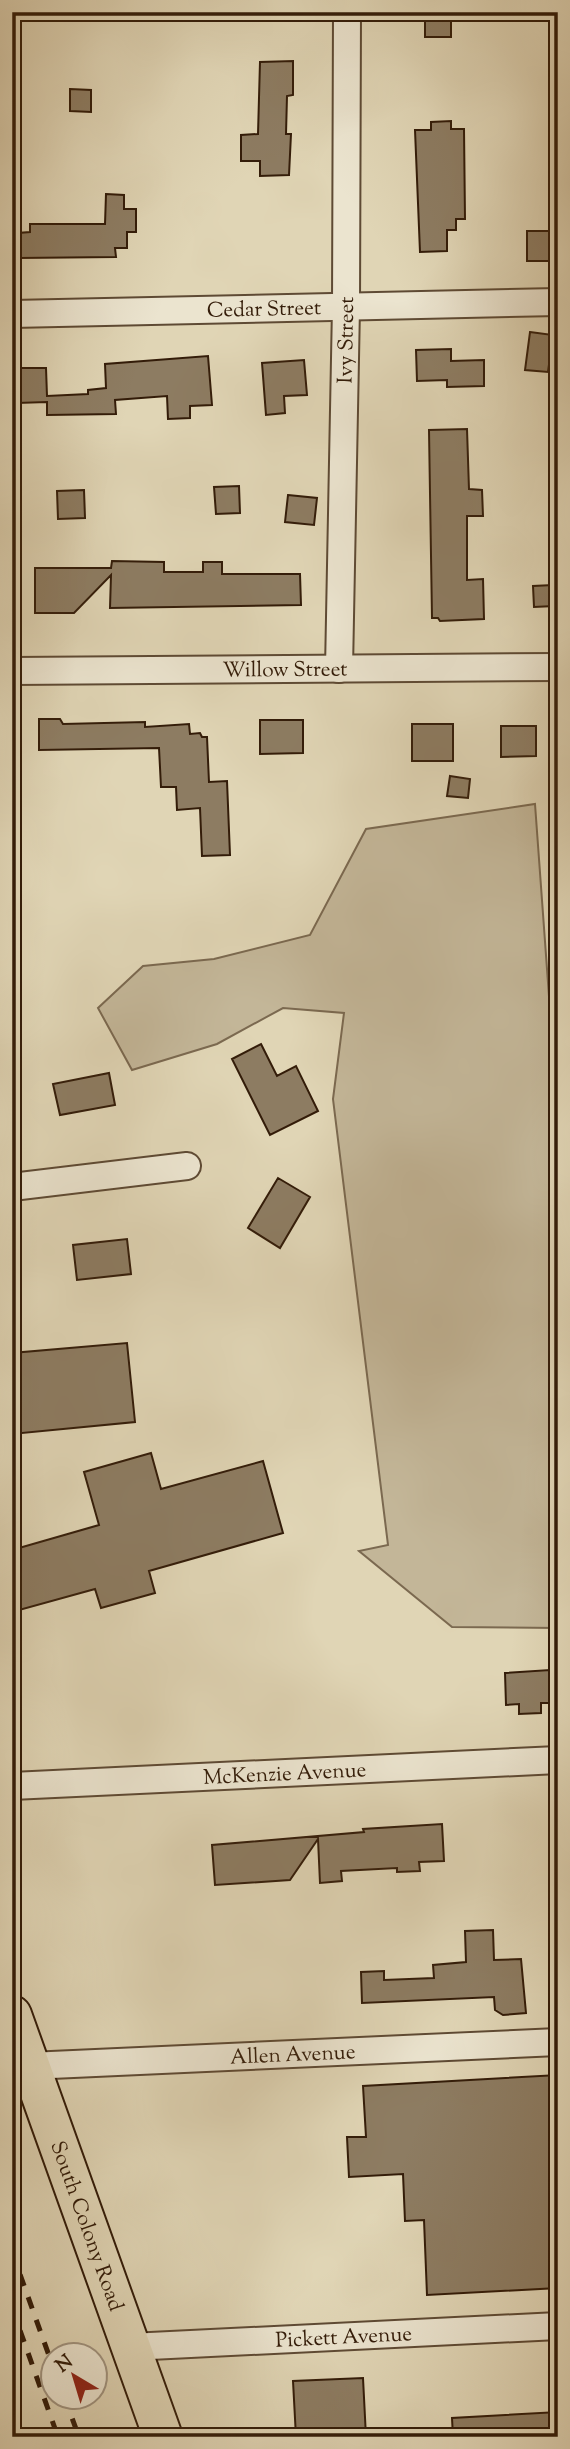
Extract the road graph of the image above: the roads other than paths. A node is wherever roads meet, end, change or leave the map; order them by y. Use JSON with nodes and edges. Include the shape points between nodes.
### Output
{"nodes":[{"id":1,"x":347,"y":12,"type":"edge"},
{"id":2,"x":558,"y":302,"type":"edge"},
{"id":3,"x":346,"y":307,"type":"junction"},
{"id":4,"x":12,"y":314,"type":"edge"},
{"id":5,"x":558,"y":667,"type":"edge"},
{"id":6,"x":339,"y":669,"type":"junction"},
{"id":7,"x":12,"y":670,"type":"edge"},
{"id":8,"x":187,"y":1166,"type":"dead end"},
{"id":9,"x":12,"y":1187,"type":"edge"},
{"id":10,"x":558,"y":1760,"type":"edge"},
{"id":11,"x":12,"y":1786,"type":"edge"},
{"id":12,"x":12,"y":2015,"type":"edge"},
{"id":13,"x":558,"y":2042,"type":"edge"},
{"id":14,"x":29,"y":2066,"type":"junction"},
{"id":15,"x":558,"y":2326,"type":"edge"},
{"id":16,"x":130,"y":2347,"type":"junction"},
{"id":17,"x":163,"y":2437,"type":"edge"}],
"edges":[{"from":1,"to":3,"type":"street","name":"Ivy Street"},
{"from":2,"to":3,"type":"street","name":"Cedar Street"},
{"from":3,"to":4,"type":"street","name":"Cedar Street"},
{"from":3,"to":6,"type":"street","name":"Ivy Street"},
{"from":5,"to":6,"type":"street","name":"Willow Street"},
{"from":6,"to":7,"type":"street","name":"Willow Street"},
{"from":8,"to":9,"type":"street"},
{"from":10,"to":11,"type":"street","name":"McKenzie Avenue"},
{"from":12,"to":14,"type":"main road","name":"South Colony Road"},
{"from":13,"to":14,"type":"street","name":"Allen Avenue"},
{"from":14,"to":16,"type":"main road","name":"South Colony Road"},
{"from":15,"to":16,"type":"street","name":"Pickett Avenue"},
{"from":16,"to":17,"type":"main road","name":"South Colony Road"}]}
